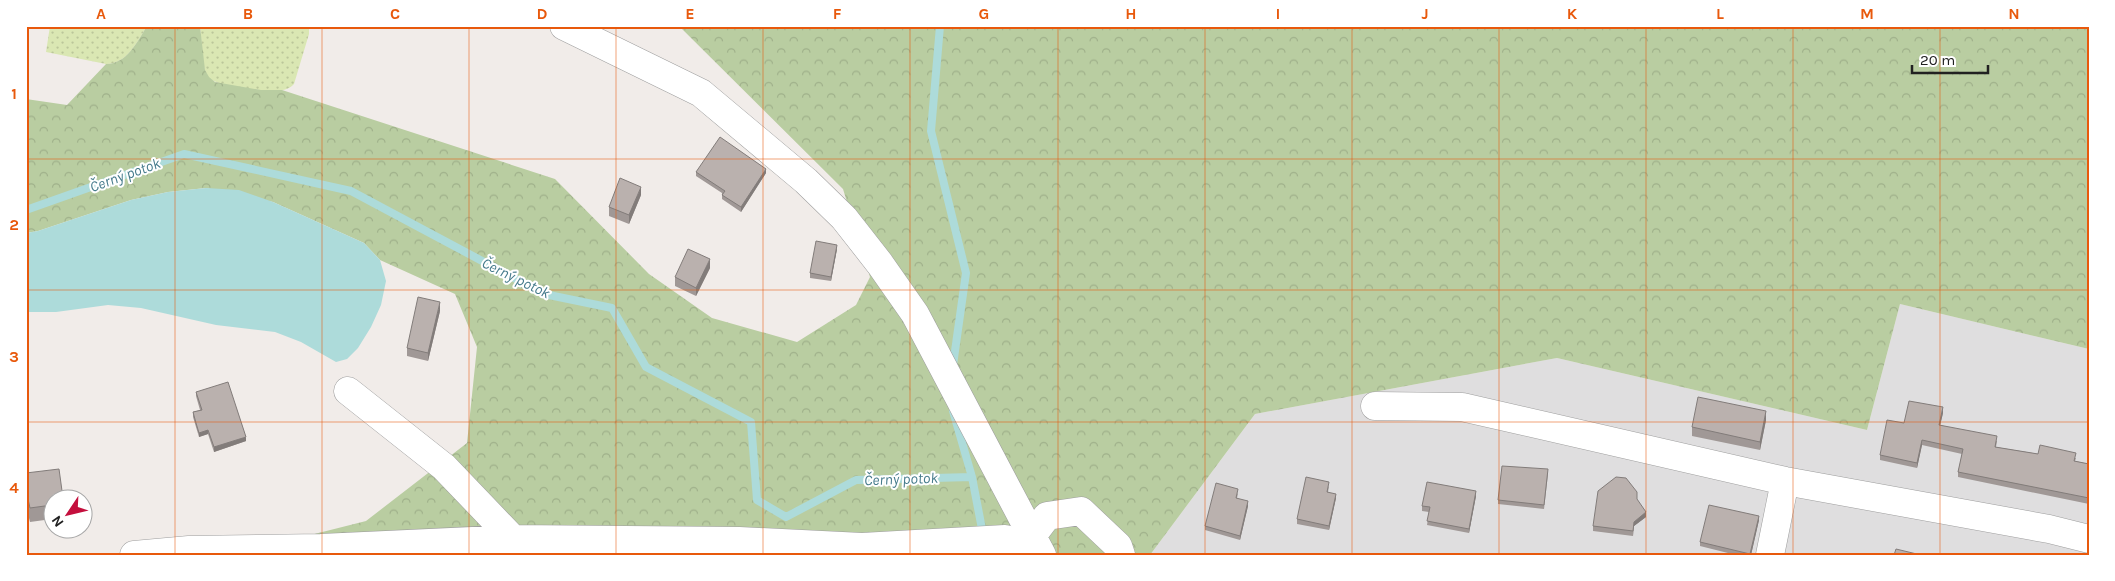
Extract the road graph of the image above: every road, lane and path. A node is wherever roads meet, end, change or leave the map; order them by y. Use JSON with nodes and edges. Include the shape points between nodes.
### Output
{"nodes":[{"id":1,"x":564,"y":26,"type":"edge"},
{"id":2,"x":348,"y":391,"type":"dead end"},
{"id":3,"x":1375,"y":406,"type":"dead end"},
{"id":4,"x":1785,"y":481,"type":"junction"},
{"id":5,"x":512,"y":539,"type":"junction"},
{"id":6,"x":2089,"y":539,"type":"edge"},
{"id":7,"x":1037,"y":546,"type":"edge"},
{"id":8,"x":134,"y":555,"type":"edge"},
{"id":9,"x":1121,"y":555,"type":"edge"},
{"id":10,"x":1770,"y":555,"type":"edge"}],
"edges":[{"from":1,"to":7,"type":"street","via":[[701,93],[806,181],[844,218],[915,314]]},
{"from":2,"to":5,"type":"street","via":[[444,467]]},
{"from":3,"to":4,"type":"street","via":[[1462,407]]},
{"from":4,"to":6,"type":"street"},
{"from":4,"to":10,"type":"street"},
{"from":5,"to":7,"type":"street","via":[[739,541],[862,547],[1005,539]]},
{"from":5,"to":8,"type":"street","via":[[322,548],[188,550]]},
{"from":7,"to":9,"type":"street","via":[[1047,516],[1081,511],[1118,546]]}]}
